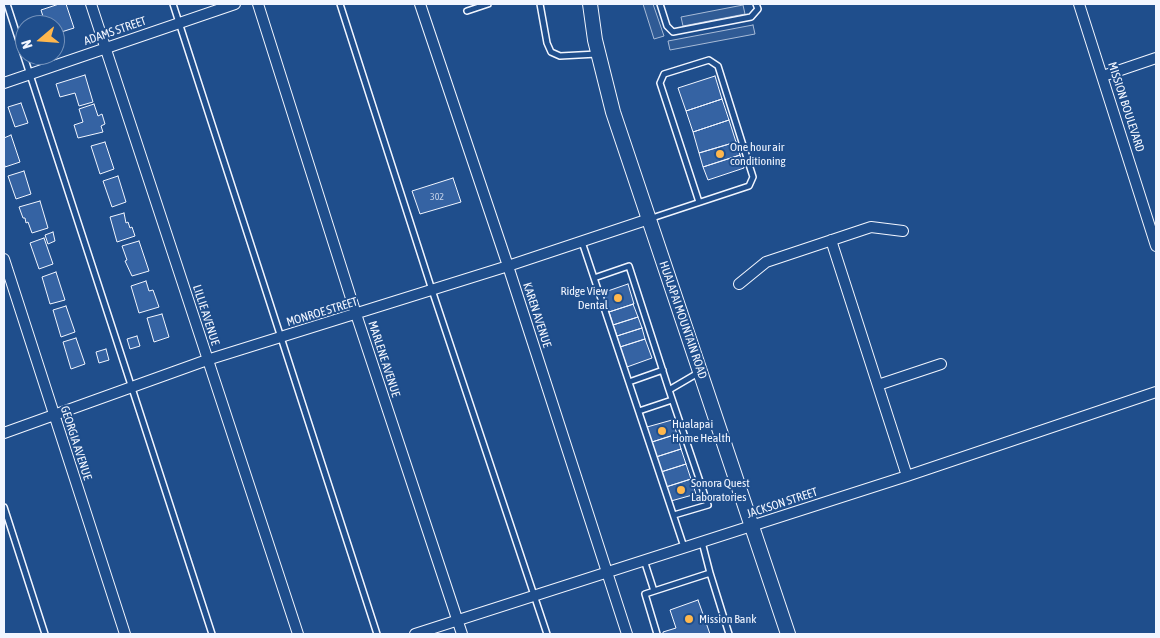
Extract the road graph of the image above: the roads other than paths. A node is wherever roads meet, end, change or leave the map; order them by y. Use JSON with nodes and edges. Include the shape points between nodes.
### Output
{"nodes":[{"id":1,"x":7,"y":4,"type":"edge"},
{"id":2,"x":90,"y":4,"type":"edge"},
{"id":3,"x":173,"y":4,"type":"edge"},
{"id":4,"x":235,"y":4,"type":"edge"},
{"id":5,"x":258,"y":4,"type":"edge"},
{"id":6,"x":340,"y":4,"type":"edge"},
{"id":7,"x":420,"y":4,"type":"edge"},
{"id":8,"x":488,"y":4,"type":"edge"},
{"id":9,"x":540,"y":4,"type":"edge"},
{"id":10,"x":590,"y":4,"type":"edge"},
{"id":11,"x":660,"y":4,"type":"edge"},
{"id":12,"x":756,"y":4,"type":"edge"},
{"id":13,"x":1079,"y":4,"type":"edge"},
{"id":14,"x":467,"y":10,"type":"dead end"},
{"id":15,"x":179,"y":22,"type":"junction"},
{"id":16,"x":105,"y":48,"type":"junction"},
{"id":17,"x":598,"y":54,"type":"junction"},
{"id":18,"x":1156,"y":58,"type":"edge"},
{"id":19,"x":29,"y":73,"type":"junction"},
{"id":20,"x":1103,"y":76,"type":"junction"},
{"id":21,"x":4,"y":83,"type":"edge"},
{"id":22,"x":699,"y":202,"type":"junction"},
{"id":23,"x":649,"y":219,"type":"junction"},
{"id":24,"x":903,"y":232,"type":"dead end"},
{"id":25,"x":831,"y":240,"type":"junction"},
{"id":26,"x":582,"y":242,"type":"junction"},
{"id":27,"x":1156,"y":246,"type":"edge"},
{"id":28,"x":4,"y":259,"type":"edge"},
{"id":29,"x":508,"y":266,"type":"junction"},
{"id":30,"x":594,"y":278,"type":"junction"},
{"id":31,"x":738,"y":284,"type":"dead end"},
{"id":32,"x":432,"y":290,"type":"junction"},
{"id":33,"x":356,"y":314,"type":"junction"},
{"id":34,"x":281,"y":338,"type":"junction"},
{"id":35,"x":207,"y":360,"type":"junction"},
{"id":36,"x":941,"y":364,"type":"dead end"},
{"id":37,"x":663,"y":370,"type":"junction"},
{"id":38,"x":700,"y":371,"type":"junction"},
{"id":39,"x":630,"y":382,"type":"junction"},
{"id":40,"x":878,"y":385,"type":"junction"},
{"id":41,"x":132,"y":388,"type":"junction"},
{"id":42,"x":669,"y":390,"type":"junction"},
{"id":43,"x":1156,"y":392,"type":"edge"},
{"id":44,"x":672,"y":400,"type":"junction"},
{"id":45,"x":639,"y":411,"type":"junction"},
{"id":46,"x":53,"y":414,"type":"junction"},
{"id":47,"x":4,"y":433,"type":"edge"},
{"id":48,"x":907,"y":476,"type":"junction"},
{"id":49,"x":4,"y":507,"type":"edge"},
{"id":50,"x":674,"y":515,"type":"junction"},
{"id":51,"x":752,"y":525,"type":"junction"},
{"id":52,"x":702,"y":541,"type":"junction"},
{"id":53,"x":684,"y":547,"type":"junction"},
{"id":54,"x":644,"y":560,"type":"junction"},
{"id":55,"x":607,"y":572,"type":"junction"},
{"id":56,"x":710,"y":573,"type":"junction"},
{"id":57,"x":654,"y":591,"type":"junction"},
{"id":58,"x":534,"y":596,"type":"junction"},
{"id":59,"x":458,"y":620,"type":"junction"},
{"id":60,"x":784,"y":633,"type":"edge"},
{"id":61,"x":45,"y":634,"type":"edge"},
{"id":62,"x":125,"y":634,"type":"edge"},
{"id":63,"x":212,"y":634,"type":"edge"},
{"id":64,"x":298,"y":634,"type":"edge"},
{"id":65,"x":377,"y":634,"type":"edge"},
{"id":66,"x":415,"y":634,"type":"edge"},
{"id":67,"x":462,"y":634,"type":"edge"},
{"id":68,"x":547,"y":634,"type":"edge"},
{"id":69,"x":627,"y":634,"type":"edge"},
{"id":70,"x":657,"y":634,"type":"edge"},
{"id":71,"x":729,"y":634,"type":"edge"}],
"edges":[{"from":1,"to":19,"type":"lane"},
{"from":2,"to":16,"type":"street","name":"LILLIE AVENUE"},
{"from":3,"to":15,"type":"lane"},
{"from":4,"to":15,"type":"street","name":"ADAMS STREET"},
{"from":5,"to":33,"type":"street","name":"MARLENE AVENUE"},
{"from":6,"to":32,"type":"lane"},
{"from":7,"to":29,"type":"street","name":"KAREN AVENUE"},
{"from":8,"to":14,"type":"lane"},
{"from":9,"to":17,"type":"lane","via":[[551,52],[560,56]]},
{"from":10,"to":17,"type":"main road","name":"HUALAPAI MOUNTAIN ROAD"},
{"from":11,"to":12,"type":"lane","via":[[672,32],[751,17],[758,9]]},
{"from":13,"to":20,"type":"street","name":"MISSION BOULEVARD"},
{"from":15,"to":16,"type":"street","name":"ADAMS STREET"},
{"from":15,"to":34,"type":"lane"},
{"from":16,"to":19,"type":"street","name":"ADAMS STREET"},
{"from":16,"to":35,"type":"street","name":"LILLIE AVENUE"},
{"from":17,"to":23,"type":"main road","name":"HUALAPAI MOUNTAIN ROAD","via":[[613,112]]},
{"from":18,"to":20,"type":"street"},
{"from":19,"to":21,"type":"street","name":"ADAMS STREET"},
{"from":19,"to":41,"type":"lane"},
{"from":20,"to":27,"type":"street","name":"MISSION BOULEVARD"},
{"from":22,"to":22,"type":"lane","via":[[660,83],[664,74],[709,60],[718,66],[753,177],[750,186]]},
{"from":22,"to":23,"type":"lane"},
{"from":23,"to":26,"type":"street","name":"MONROE STREET"},
{"from":23,"to":38,"type":"main road","name":"HUALAPAI MOUNTAIN ROAD"},
{"from":24,"to":25,"type":"street","via":[[871,228]]},
{"from":25,"to":31,"type":"street","via":[[766,262]]},
{"from":25,"to":40,"type":"street"},
{"from":26,"to":29,"type":"street","name":"MONROE STREET"},
{"from":26,"to":30,"type":"lane"},
{"from":28,"to":46,"type":"street","name":"GEORGIA AVENUE"},
{"from":29,"to":32,"type":"street","name":"MONROE STREET"},
{"from":29,"to":55,"type":"street","name":"KAREN AVENUE"},
{"from":30,"to":37,"type":"lane","via":[[630,266]]},
{"from":30,"to":39,"type":"lane"},
{"from":32,"to":33,"type":"street","name":"MONROE STREET"},
{"from":32,"to":58,"type":"lane"},
{"from":33,"to":34,"type":"street","name":"MONROE STREET"},
{"from":33,"to":59,"type":"street","name":"MARLENE AVENUE"},
{"from":34,"to":35,"type":"street","name":"MONROE STREET"},
{"from":34,"to":65,"type":"lane"},
{"from":35,"to":41,"type":"street","name":"MONROE STREET"},
{"from":35,"to":64,"type":"street","name":"LILLIE AVENUE"},
{"from":36,"to":40,"type":"street"},
{"from":37,"to":39,"type":"lane"},
{"from":37,"to":42,"type":"lane"},
{"from":38,"to":42,"type":"lane"},
{"from":38,"to":51,"type":"main road","name":"HUALAPAI MOUNTAIN ROAD"},
{"from":39,"to":45,"type":"lane"},
{"from":40,"to":48,"type":"street"},
{"from":41,"to":46,"type":"street","name":"MONROE STREET"},
{"from":41,"to":63,"type":"lane"},
{"from":42,"to":44,"type":"lane"},
{"from":43,"to":48,"type":"street","name":"JACKSON STREET"},
{"from":44,"to":45,"type":"lane"},
{"from":44,"to":50,"type":"lane","via":[[708,505]]},
{"from":45,"to":50,"type":"lane"},
{"from":46,"to":47,"type":"street","name":"MONROE STREET"},
{"from":46,"to":62,"type":"street","name":"GEORGIA AVENUE"},
{"from":48,"to":51,"type":"street","name":"JACKSON STREET"},
{"from":49,"to":61,"type":"lane"},
{"from":50,"to":53,"type":"lane"},
{"from":51,"to":52,"type":"street","name":"JACKSON STREET"},
{"from":51,"to":60,"type":"main road","name":"HUALAPAI MOUNTAIN ROAD"},
{"from":52,"to":53,"type":"street","name":"JACKSON STREET"},
{"from":52,"to":56,"type":"lane"},
{"from":53,"to":54,"type":"street","name":"JACKSON STREET"},
{"from":54,"to":55,"type":"street","name":"JACKSON STREET"},
{"from":54,"to":57,"type":"lane"},
{"from":55,"to":58,"type":"street","name":"JACKSON STREET"},
{"from":55,"to":69,"type":"street","name":"KAREN AVENUE"},
{"from":56,"to":57,"type":"lane"},
{"from":56,"to":71,"type":"lane"},
{"from":57,"to":70,"type":"lane","via":[[645,594]]},
{"from":58,"to":59,"type":"street","name":"JACKSON STREET"},
{"from":58,"to":68,"type":"lane"},
{"from":59,"to":66,"type":"street","name":"JACKSON STREET"},
{"from":59,"to":67,"type":"street","name":"MARLENE AVENUE"}]}
